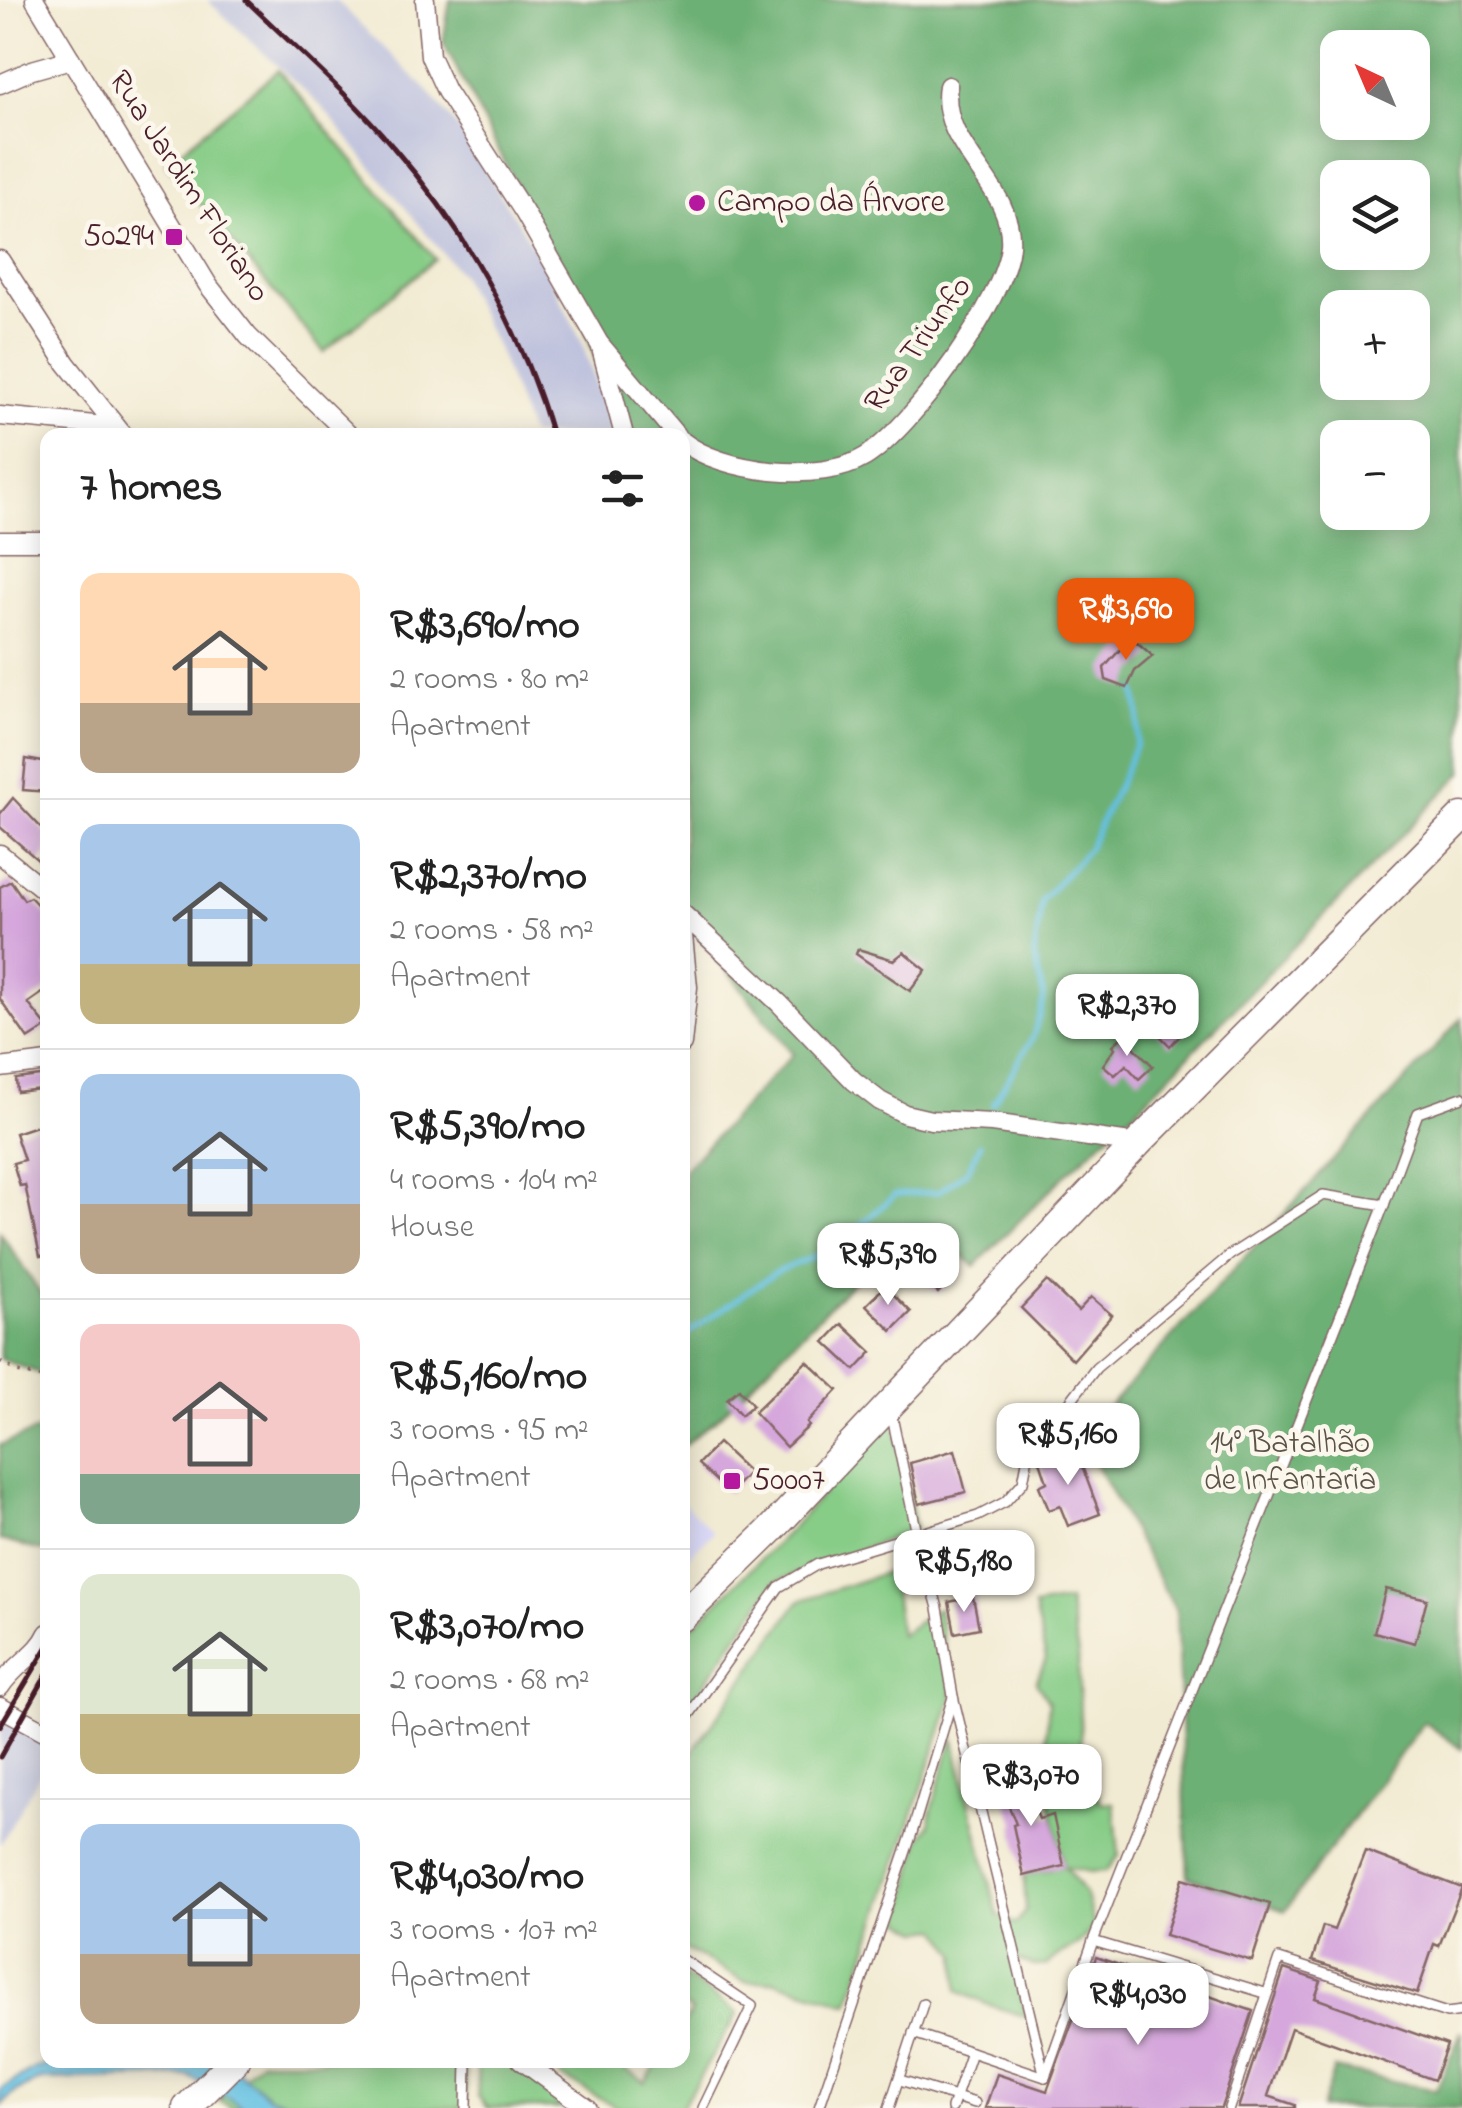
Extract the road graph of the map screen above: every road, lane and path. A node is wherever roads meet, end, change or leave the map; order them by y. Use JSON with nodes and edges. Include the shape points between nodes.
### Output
{"nodes":[{"id":1,"x":36,"y":0,"type":"edge"},
{"id":2,"x":425,"y":0,"type":"edge"},
{"id":3,"x":70,"y":59,"type":"junction"},
{"id":4,"x":0,"y":84,"type":"edge"},
{"id":5,"x":948,"y":86,"type":"dead end"},
{"id":6,"x":0,"y":260,"type":"edge"},
{"id":7,"x":599,"y":343,"type":"junction"},
{"id":8,"x":0,"y":416,"type":"edge"},
{"id":9,"x":96,"y":428,"type":"edge"},
{"id":10,"x":118,"y":428,"type":"edge"},
{"id":11,"x":341,"y":428,"type":"edge"},
{"id":12,"x":622,"y":428,"type":"edge"},
{"id":13,"x":670,"y":428,"type":"edge"},
{"id":14,"x":690,"y":445,"type":"edge"},
{"id":15,"x":40,"y":540,"type":"edge"},
{"id":16,"x":0,"y":541,"type":"edge"},
{"id":17,"x":1462,"y":816,"type":"edge"},
{"id":18,"x":0,"y":854,"type":"edge"},
{"id":19,"x":40,"y":886,"type":"edge"},
{"id":20,"x":690,"y":920,"type":"edge"},
{"id":21,"x":40,"y":1063,"type":"edge"},
{"id":22,"x":0,"y":1068,"type":"edge"},
{"id":23,"x":1462,"y":1097,"type":"edge"},
{"id":24,"x":1137,"y":1144,"type":"junction"},
{"id":25,"x":1384,"y":1205,"type":"junction"},
{"id":26,"x":0,"y":1362,"type":"edge"},
{"id":27,"x":40,"y":1377,"type":"edge"},
{"id":28,"x":890,"y":1403,"type":"junction"},
{"id":29,"x":918,"y":1534,"type":"junction"},
{"id":30,"x":690,"y":1609,"type":"edge"},
{"id":31,"x":40,"y":1646,"type":"edge"},
{"id":32,"x":0,"y":1687,"type":"edge"},
{"id":33,"x":953,"y":1696,"type":"junction"},
{"id":34,"x":0,"y":1707,"type":"edge"},
{"id":35,"x":690,"y":1714,"type":"edge"},
{"id":36,"x":40,"y":1730,"type":"edge"},
{"id":37,"x":1092,"y":1941,"type":"junction"},
{"id":38,"x":690,"y":1965,"type":"edge"},
{"id":39,"x":1266,"y":1994,"type":"junction"},
{"id":40,"x":922,"y":2004,"type":"dead end"},
{"id":41,"x":1462,"y":2011,"type":"edge"},
{"id":42,"x":913,"y":2033,"type":"junction"},
{"id":43,"x":970,"y":2052,"type":"junction"},
{"id":44,"x":227,"y":2068,"type":"edge"},
{"id":45,"x":466,"y":2068,"type":"edge"},
{"id":46,"x":532,"y":2068,"type":"edge"},
{"id":47,"x":1045,"y":2077,"type":"junction"},
{"id":48,"x":900,"y":2080,"type":"junction"},
{"id":49,"x":196,"y":2099,"type":"edge"},
{"id":50,"x":954,"y":2102,"type":"edge"},
{"id":51,"x":975,"y":2103,"type":"dead end"},
{"id":52,"x":466,"y":2108,"type":"edge"},
{"id":53,"x":587,"y":2108,"type":"edge"},
{"id":54,"x":704,"y":2108,"type":"edge"},
{"id":55,"x":818,"y":2108,"type":"edge"},
{"id":56,"x":890,"y":2108,"type":"edge"},
{"id":57,"x":1229,"y":2108,"type":"edge"}],
"edges":[{"from":1,"to":3,"type":"street","name":"Rua Jardim Floriano"},
{"from":2,"to":7,"type":"street","via":[[430,56],[446,91]]},
{"from":3,"to":4,"type":"street"},
{"from":3,"to":11,"type":"street","name":"Rua Jardim Floriano","via":[[208,285],[248,336]]},
{"from":5,"to":14,"type":"street","name":"Rua Triunfo","via":[[956,134],[1001,206],[1010,239],[999,287],[946,368],[883,444],[845,467],[773,471],[714,458]]},
{"from":6,"to":10,"type":"street","via":[[66,363]]},
{"from":7,"to":12,"type":"street"},
{"from":7,"to":13,"type":"street"},
{"from":8,"to":9,"type":"street"},
{"from":15,"to":16,"type":"street"},
{"from":17,"to":24,"type":"main road"},
{"from":18,"to":19,"type":"street"},
{"from":20,"to":24,"type":"street","via":[[854,1081],[905,1114]]},
{"from":21,"to":22,"type":"street"},
{"from":23,"to":25,"type":"lane","via":[[1418,1113]]},
{"from":24,"to":28,"type":"main road"},
{"from":25,"to":29,"type":"lane","via":[[1323,1196],[1230,1255],[1096,1368],[1028,1456],[1023,1482],[1004,1502]]},
{"from":25,"to":37,"type":"lane"},
{"from":26,"to":27,"type":"path"},
{"from":28,"to":29,"type":"lane"},
{"from":28,"to":30,"type":"main road"},
{"from":29,"to":33,"type":"lane"},
{"from":29,"to":35,"type":"lane","via":[[818,1564],[779,1586]]},
{"from":31,"to":32,"type":"street"},
{"from":33,"to":47,"type":"lane"},
{"from":33,"to":55,"type":"lane"},
{"from":34,"to":36,"type":"street"},
{"from":37,"to":39,"type":"lane"},
{"from":37,"to":47,"type":"lane"},
{"from":38,"to":54,"type":"lane","via":[[752,2006]]},
{"from":39,"to":41,"type":"lane","via":[[1279,1959],[1448,2013]]},
{"from":39,"to":57,"type":"lane"},
{"from":40,"to":42,"type":"lane"},
{"from":42,"to":43,"type":"lane"},
{"from":42,"to":48,"type":"lane"},
{"from":43,"to":47,"type":"lane"},
{"from":43,"to":50,"type":"lane"},
{"from":44,"to":49,"type":"main road"},
{"from":45,"to":52,"type":"lane"},
{"from":46,"to":53,"type":"street"},
{"from":48,"to":50,"type":"lane"},
{"from":48,"to":56,"type":"lane"},
{"from":50,"to":51,"type":"lane"}]}
